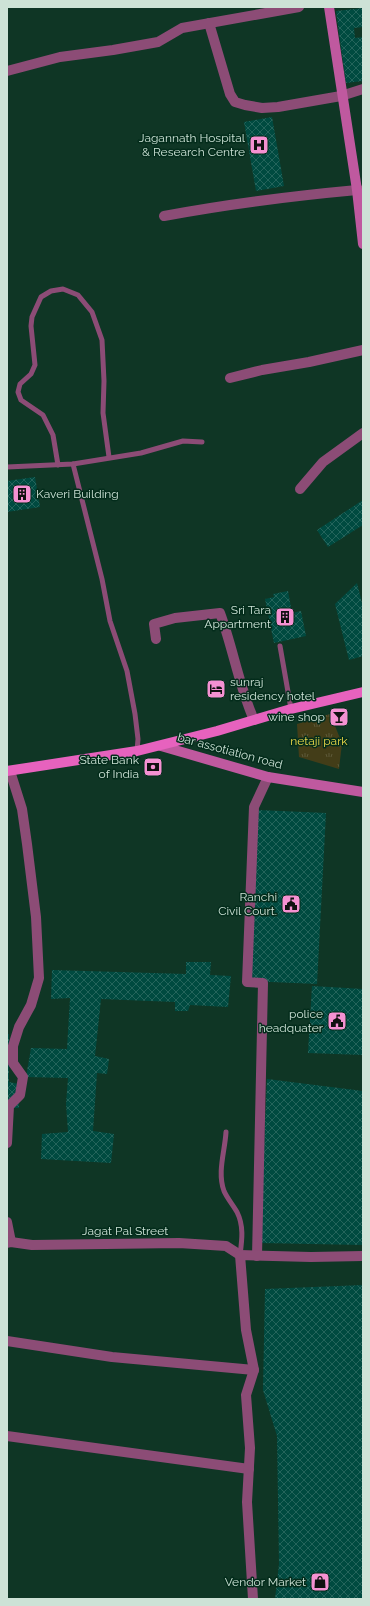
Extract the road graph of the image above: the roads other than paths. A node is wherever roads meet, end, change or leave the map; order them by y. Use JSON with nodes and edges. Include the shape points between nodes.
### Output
{"nodes":[{"id":1,"x":299,"y":7,"type":"edge"},
{"id":2,"x":329,"y":7,"type":"edge"},
{"id":3,"x":209,"y":23,"type":"junction"},
{"id":4,"x":7,"y":71,"type":"edge"},
{"id":5,"x":363,"y":89,"type":"edge"},
{"id":6,"x":341,"y":96,"type":"junction"},
{"id":7,"x":360,"y":191,"type":"edge"},
{"id":8,"x":164,"y":216,"type":"dead end"},
{"id":9,"x":363,"y":244,"type":"edge"},
{"id":10,"x":363,"y":350,"type":"edge"},
{"id":11,"x":230,"y":378,"type":"dead end"},
{"id":12,"x":363,"y":433,"type":"edge"},
{"id":13,"x":202,"y":442,"type":"dead end"},
{"id":14,"x":109,"y":457,"type":"junction"},
{"id":15,"x":73,"y":464,"type":"junction"},
{"id":16,"x":58,"y":465,"type":"junction"},
{"id":17,"x":7,"y":467,"type":"edge"},
{"id":18,"x":300,"y":489,"type":"dead end"},
{"id":19,"x":156,"y":639,"type":"dead end"},
{"id":20,"x":280,"y":646,"type":"dead end"},
{"id":21,"x":363,"y":692,"type":"edge"},
{"id":22,"x":291,"y":709,"type":"junction"},
{"id":23,"x":254,"y":720,"type":"junction"},
{"id":24,"x":161,"y":746,"type":"junction"},
{"id":25,"x":137,"y":751,"type":"junction"},
{"id":26,"x":8,"y":771,"type":"edge"},
{"id":27,"x":268,"y":777,"type":"junction"},
{"id":28,"x":363,"y":792,"type":"edge"},
{"id":29,"x":226,"y":1132,"type":"dead end"},
{"id":30,"x":7,"y":1143,"type":"edge"},
{"id":31,"x":7,"y":1222,"type":"edge"},
{"id":32,"x":9,"y":1242,"type":"edge"},
{"id":33,"x":240,"y":1255,"type":"junction"},
{"id":34,"x":257,"y":1256,"type":"junction"},
{"id":35,"x":363,"y":1256,"type":"edge"},
{"id":36,"x":7,"y":1341,"type":"edge"},
{"id":37,"x":254,"y":1370,"type":"junction"},
{"id":38,"x":7,"y":1436,"type":"edge"},
{"id":39,"x":249,"y":1469,"type":"junction"},
{"id":40,"x":253,"y":1599,"type":"edge"}],
"edges":[{"from":1,"to":3,"type":"street"},
{"from":2,"to":6,"type":"main road"},
{"from":3,"to":4,"type":"street","via":[[182,28],[158,42],[60,57]]},
{"from":3,"to":6,"type":"street","via":[[234,102],[262,108]]},
{"from":5,"to":6,"type":"street"},
{"from":6,"to":7,"type":"main road"},
{"from":7,"to":8,"type":"street","via":[[283,198]]},
{"from":7,"to":9,"type":"main road"},
{"from":10,"to":11,"type":"street"},
{"from":12,"to":18,"type":"street","via":[[323,462]]},
{"from":13,"to":14,"type":"lane","via":[[183,441],[141,453]]},
{"from":14,"to":15,"type":"lane"},
{"from":14,"to":16,"type":"lane","via":[[103,413],[102,340],[92,312],[78,295],[63,288],[41,297],[32,317],[35,365],[31,374],[20,384],[18,392],[21,400],[43,415],[53,435]]},
{"from":15,"to":16,"type":"lane"},
{"from":15,"to":25,"type":"lane","via":[[110,621],[127,671],[138,738]]},
{"from":16,"to":17,"type":"lane"},
{"from":19,"to":23,"type":"street","via":[[154,624],[175,618],[220,612],[242,689]]},
{"from":20,"to":22,"type":"lane"},
{"from":21,"to":22,"type":"main road"},
{"from":22,"to":23,"type":"main road"},
{"from":23,"to":24,"type":"main road"},
{"from":24,"to":25,"type":"main road"},
{"from":24,"to":27,"type":"main road","name":"bar assotiation road"},
{"from":25,"to":26,"type":"main road"},
{"from":26,"to":30,"type":"street","via":[[22,809],[36,917],[39,978],[32,1005],[19,1027],[13,1046],[13,1063],[23,1077],[20,1096],[9,1106]]},
{"from":27,"to":28,"type":"main road","name":"bar assotiation road"},
{"from":27,"to":34,"type":"street","via":[[254,807],[247,982],[264,983]]},
{"from":29,"to":33,"type":"lane","via":[[221,1161],[224,1191],[243,1227]]},
{"from":31,"to":32,"type":"street"},
{"from":32,"to":33,"type":"street","name":"Jagat Pal Street","via":[[32,1245],[179,1243],[226,1246]]},
{"from":33,"to":34,"type":"street"},
{"from":33,"to":37,"type":"street","via":[[246,1330]]},
{"from":34,"to":35,"type":"street"},
{"from":36,"to":37,"type":"street","via":[[112,1357]]},
{"from":37,"to":39,"type":"street","via":[[246,1395]]},
{"from":38,"to":39,"type":"street"},
{"from":39,"to":40,"type":"street","via":[[247,1502]]}]}
